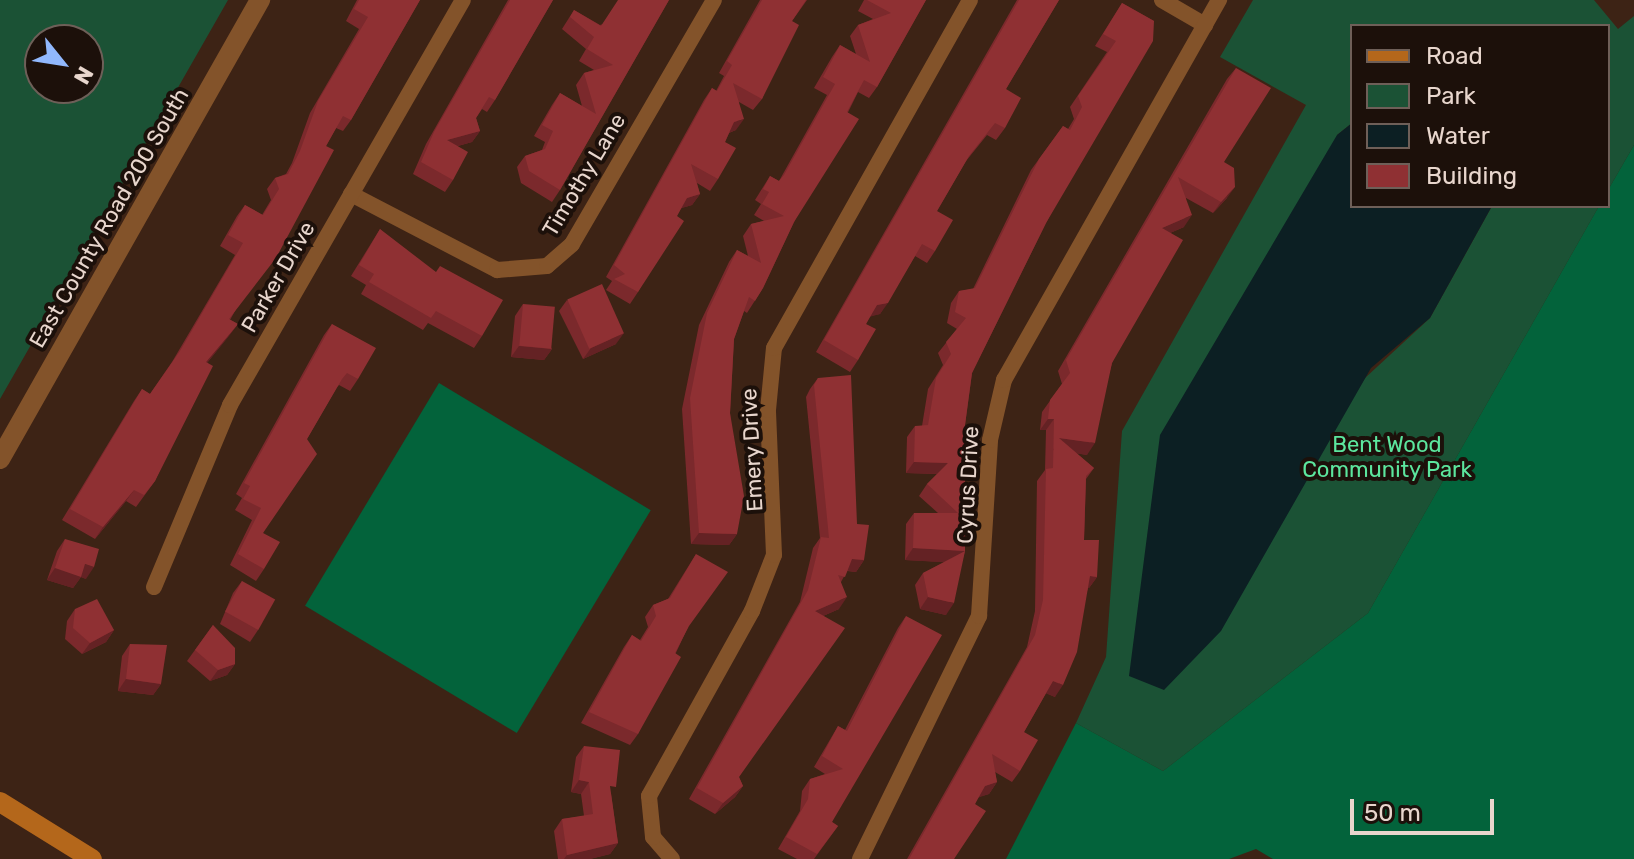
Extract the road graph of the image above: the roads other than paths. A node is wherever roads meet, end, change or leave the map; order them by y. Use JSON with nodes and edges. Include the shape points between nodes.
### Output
{"nodes":[{"id":1,"x":260,"y":0,"type":"edge"},
{"id":2,"x":463,"y":0,"type":"edge"},
{"id":3,"x":714,"y":0,"type":"edge"},
{"id":4,"x":970,"y":0,"type":"edge"},
{"id":5,"x":1162,"y":0,"type":"edge"},
{"id":6,"x":1219,"y":0,"type":"edge"},
{"id":7,"x":1205,"y":25,"type":"junction"},
{"id":8,"x":351,"y":194,"type":"junction"},
{"id":9,"x":0,"y":459,"type":"edge"},
{"id":10,"x":154,"y":587,"type":"dead end"},
{"id":11,"x":0,"y":802,"type":"edge"},
{"id":12,"x":92,"y":859,"type":"edge"},
{"id":13,"x":672,"y":859,"type":"edge"},
{"id":14,"x":860,"y":859,"type":"edge"}],
"edges":[{"from":1,"to":9,"type":"street","name":"East County Road 200 South"},
{"from":2,"to":8,"type":"street","name":"Parker Drive"},
{"from":3,"to":8,"type":"street","name":"Timothy Lane","via":[[572,244],[547,266],[497,270]]},
{"from":4,"to":13,"type":"street","name":"Emery Drive","via":[[774,348],[768,410],[774,555],[752,611],[656,780],[649,822]]},
{"from":5,"to":7,"type":"street"},
{"from":6,"to":7,"type":"street","name":"Cyrus Drive"},
{"from":7,"to":14,"type":"street","name":"Cyrus Drive","via":[[1004,380],[990,440],[979,616]]},
{"from":8,"to":10,"type":"street","name":"Parker Drive","via":[[230,405]]},
{"from":11,"to":12,"type":"main road"}]}
